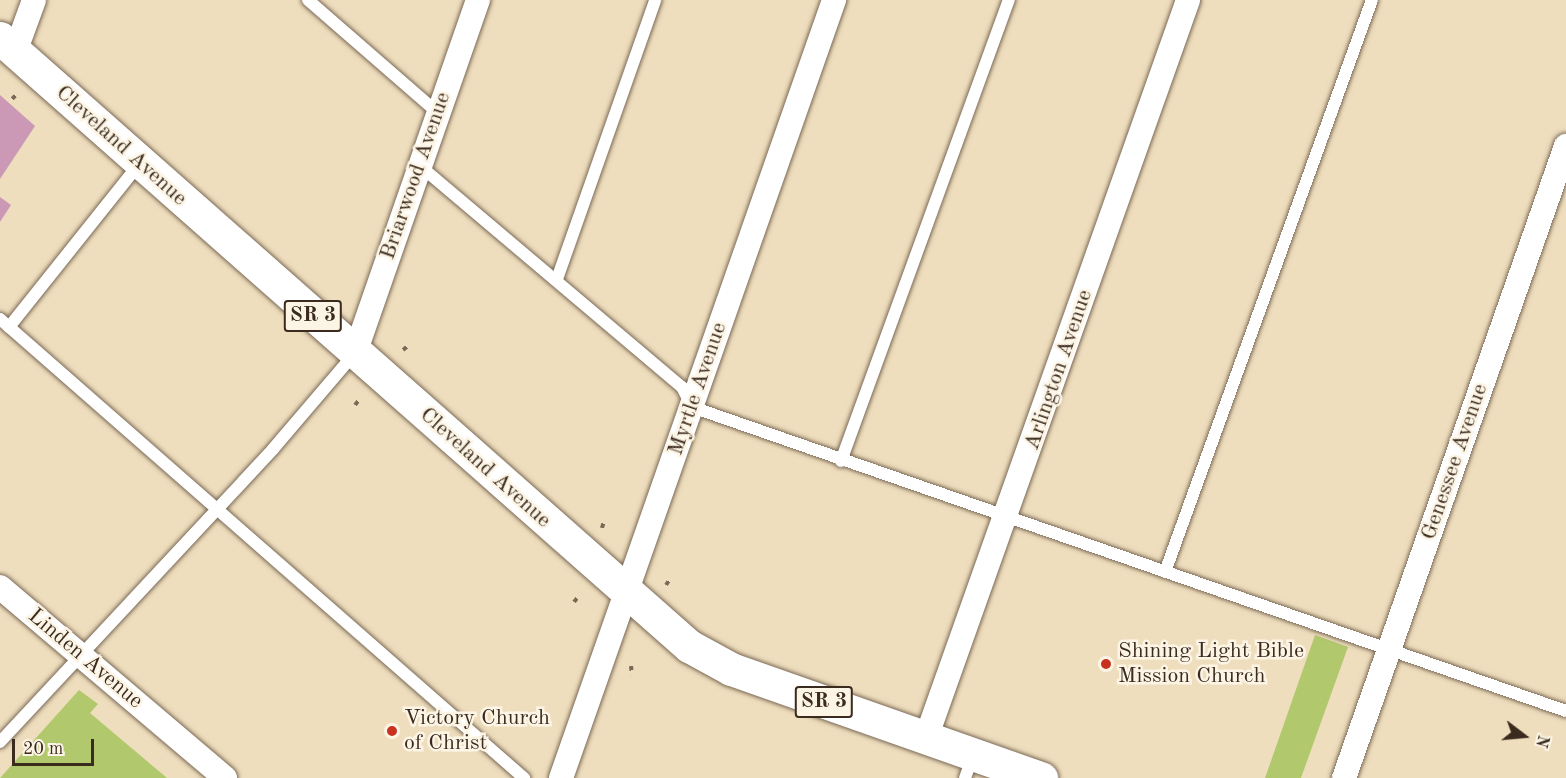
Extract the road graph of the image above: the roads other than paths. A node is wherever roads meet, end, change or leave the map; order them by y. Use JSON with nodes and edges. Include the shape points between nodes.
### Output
{"nodes":[{"id":1,"x":34,"y":0,"type":"edge"},
{"id":2,"x":308,"y":0,"type":"edge"},
{"id":3,"x":478,"y":0,"type":"edge"},
{"id":4,"x":655,"y":0,"type":"edge"},
{"id":5,"x":834,"y":0,"type":"edge"},
{"id":6,"x":1009,"y":0,"type":"edge"},
{"id":7,"x":1188,"y":0,"type":"edge"},
{"id":8,"x":1372,"y":0,"type":"edge"},
{"id":9,"x":7,"y":45,"type":"edge"},
{"id":10,"x":438,"y":113,"type":"junction"},
{"id":11,"x":1566,"y":146,"type":"edge"},
{"id":12,"x":140,"y":163,"type":"junction"},
{"id":13,"x":419,"y":165,"type":"junction"},
{"id":14,"x":557,"y":279,"type":"junction"},
{"id":15,"x":4,"y":323,"type":"edge"},
{"id":16,"x":355,"y":353,"type":"junction"},
{"id":17,"x":692,"y":407,"type":"junction"},
{"id":18,"x":841,"y":461,"type":"junction"},
{"id":19,"x":215,"y":513,"type":"junction"},
{"id":20,"x":1006,"y":520,"type":"junction"},
{"id":21,"x":1165,"y":573,"type":"junction"},
{"id":22,"x":0,"y":587,"type":"edge"},
{"id":23,"x":626,"y":593,"type":"junction"},
{"id":24,"x":1386,"y":650,"type":"junction"},
{"id":25,"x":82,"y":657,"type":"junction"},
{"id":26,"x":1566,"y":711,"type":"edge"},
{"id":27,"x":926,"y":738,"type":"junction"},
{"id":28,"x":0,"y":742,"type":"edge"},
{"id":29,"x":969,"y":766,"type":"edge"},
{"id":30,"x":1036,"y":777,"type":"edge"},
{"id":31,"x":225,"y":778,"type":"edge"},
{"id":32,"x":524,"y":778,"type":"edge"},
{"id":33,"x":561,"y":778,"type":"edge"},
{"id":34,"x":1344,"y":778,"type":"edge"}],
"edges":[{"from":1,"to":9,"type":"street"},
{"from":2,"to":10,"type":"lane"},
{"from":3,"to":10,"type":"street","name":"Briarwood Avenue"},
{"from":4,"to":14,"type":"lane"},
{"from":5,"to":17,"type":"street","name":"Myrtle Avenue"},
{"from":6,"to":18,"type":"lane"},
{"from":7,"to":20,"type":"street","name":"Arlington Avenue"},
{"from":8,"to":21,"type":"lane"},
{"from":9,"to":12,"type":"main road","name":"Cleveland Avenue","number":"SR 3"},
{"from":10,"to":13,"type":"street","name":"Briarwood Avenue"},
{"from":11,"to":24,"type":"street","name":"Genessee Avenue"},
{"from":12,"to":15,"type":"lane"},
{"from":12,"to":16,"type":"main road","name":"Cleveland Avenue","number":"SR 3"},
{"from":13,"to":14,"type":"lane"},
{"from":13,"to":16,"type":"street","name":"Briarwood Avenue"},
{"from":14,"to":17,"type":"lane","via":[[682,387]]},
{"from":15,"to":19,"type":"lane"},
{"from":16,"to":19,"type":"lane"},
{"from":16,"to":23,"type":"main road","name":"Cleveland Avenue","number":"SR 3"},
{"from":17,"to":18,"type":"lane"},
{"from":17,"to":23,"type":"street","name":"Myrtle Avenue"},
{"from":18,"to":20,"type":"lane"},
{"from":19,"to":25,"type":"lane"},
{"from":19,"to":32,"type":"lane"},
{"from":20,"to":21,"type":"lane"},
{"from":20,"to":27,"type":"street","name":"Arlington Avenue"},
{"from":21,"to":24,"type":"lane"},
{"from":22,"to":25,"type":"street","name":"Linden Avenue"},
{"from":23,"to":27,"type":"main road","name":"Cleveland Avenue","number":"SR 3","via":[[689,646],[731,669]]},
{"from":23,"to":33,"type":"street","name":"Myrtle Avenue"},
{"from":24,"to":26,"type":"lane"},
{"from":24,"to":34,"type":"street","name":"Genessee Avenue"},
{"from":25,"to":28,"type":"lane"},
{"from":25,"to":31,"type":"street","name":"Linden Avenue"},
{"from":27,"to":29,"type":"main road","name":"Cleveland Avenue","number":"SR 3"},
{"from":29,"to":30,"type":"main road","name":"Cleveland Avenue","number":"SR 3"}]}
